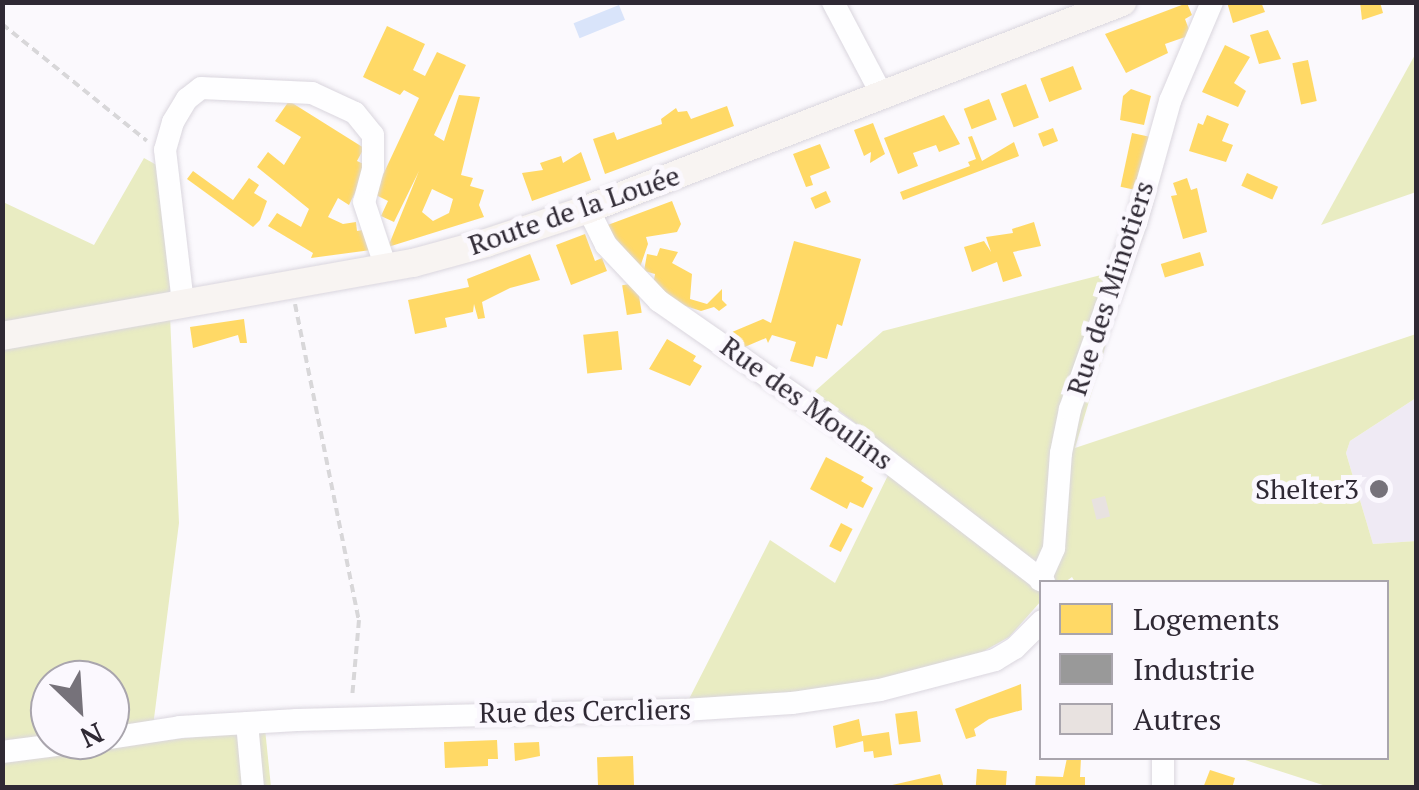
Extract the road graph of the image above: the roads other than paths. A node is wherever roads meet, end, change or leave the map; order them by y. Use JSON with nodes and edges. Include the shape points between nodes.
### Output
{"nodes":[{"id":1,"x":833,"y":2,"type":"edge"},
{"id":2,"x":1122,"y":2,"type":"edge"},
{"id":3,"x":1212,"y":2,"type":"edge"},
{"id":4,"x":882,"y":96,"type":"junction"},
{"id":5,"x":588,"y":209,"type":"junction"},
{"id":6,"x":386,"y":268,"type":"junction"},
{"id":7,"x":182,"y":303,"type":"junction"},
{"id":8,"x":2,"y":336,"type":"edge"},
{"id":9,"x":1041,"y":580,"type":"edge"},
{"id":10,"x":1042,"y":580,"type":"edge"},
{"id":11,"x":1039,"y":624,"type":"edge"},
{"id":12,"x":247,"y":723,"type":"junction"},
{"id":13,"x":130,"y":736,"type":"edge"},
{"id":14,"x":30,"y":748,"type":"edge"},
{"id":15,"x":2,"y":752,"type":"edge"},
{"id":16,"x":1163,"y":760,"type":"edge"},
{"id":17,"x":254,"y":788,"type":"edge"},
{"id":18,"x":1163,"y":788,"type":"edge"}],
"edges":[{"from":1,"to":4,"type":"street"},
{"from":2,"to":4,"type":"main road","name":"Route de la Louée"},
{"from":3,"to":10,"type":"street","name":"Rue des Minotiers","via":[[1170,101],[1136,223],[1070,409],[1054,548]]},
{"from":4,"to":5,"type":"main road","name":"Route de la Louée"},
{"from":5,"to":6,"type":"main road","name":"Route de la Louée"},
{"from":5,"to":9,"type":"street","name":"Rue des Moulins","via":[[606,245],[660,301],[869,447]]},
{"from":6,"to":7,"type":"main road","name":"Route de la Louée"},
{"from":6,"to":7,"type":"street","via":[[364,202],[374,135],[355,113],[312,93],[201,88],[173,122],[165,150]]},
{"from":7,"to":8,"type":"main road","name":"Route de la Louée"},
{"from":11,"to":12,"type":"street","name":"Rue des Cercliers","via":[[995,660],[880,690],[792,702]]},
{"from":12,"to":13,"type":"street","name":"Rue des Cercliers"},
{"from":12,"to":17,"type":"street"},
{"from":14,"to":15,"type":"street"},
{"from":16,"to":18,"type":"street"}]}
